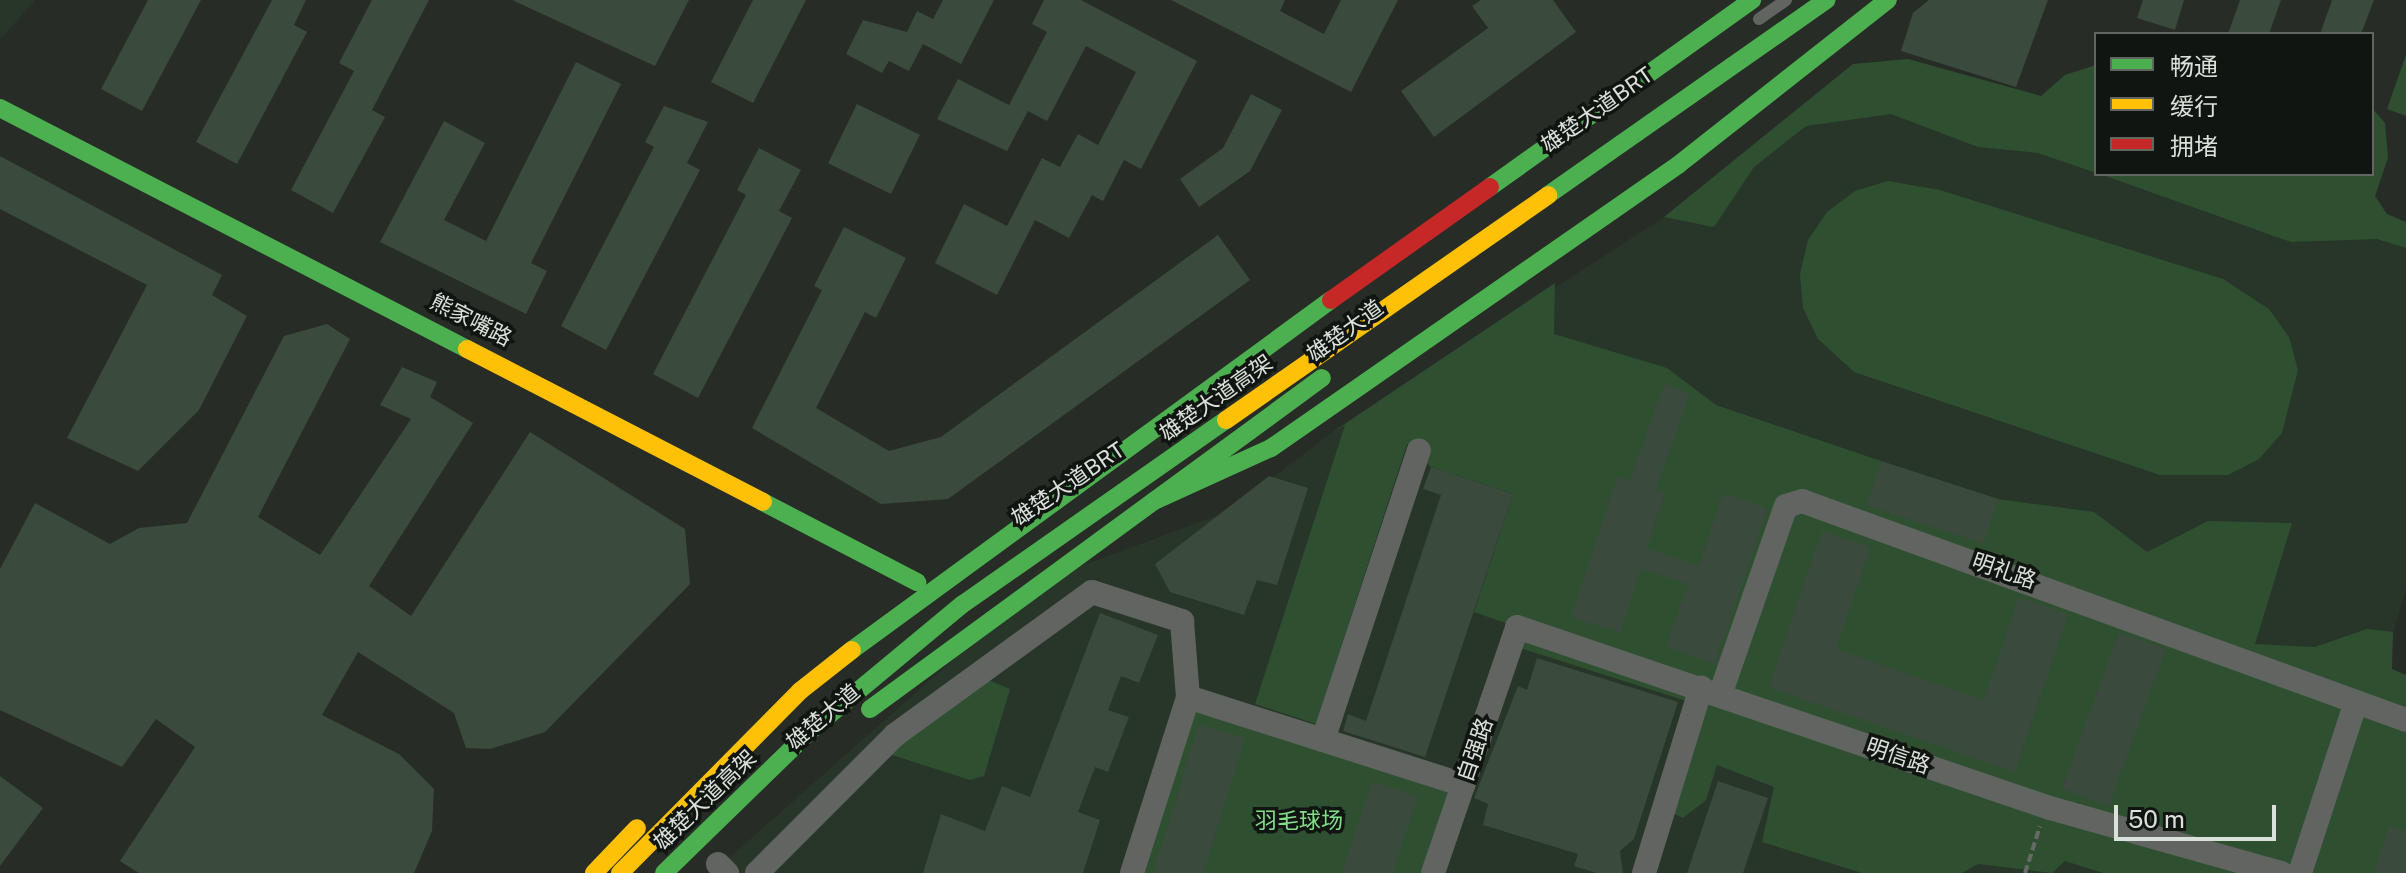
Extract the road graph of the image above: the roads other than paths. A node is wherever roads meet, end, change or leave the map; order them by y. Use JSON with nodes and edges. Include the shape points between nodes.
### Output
{"nodes":[{"id":1,"x":1724,"y":0,"type":"edge"},
{"id":2,"x":1752,"y":0,"type":"edge"},
{"id":3,"x":1786,"y":0,"type":"edge"},
{"id":4,"x":1826,"y":0,"type":"edge"},
{"id":5,"x":1858,"y":0,"type":"edge"},
{"id":6,"x":1888,"y":0,"type":"edge"},
{"id":7,"x":1748,"y":27,"type":"dead end"},
{"id":8,"x":0,"y":108,"type":"edge"},
{"id":9,"x":1281,"y":361,"type":"dead end"},
{"id":10,"x":1419,"y":450,"type":"dead end"},
{"id":11,"x":1154,"y":501,"type":"junction"},
{"id":12,"x":917,"y":582,"type":"junction"},
{"id":13,"x":1517,"y":627,"type":"joint"},
{"id":14,"x":847,"y":676,"type":"dead end"},
{"id":15,"x":1711,"y":691,"type":"junction"},
{"id":16,"x":1188,"y":697,"type":"junction"},
{"id":17,"x":2356,"y":702,"type":"junction"},
{"id":18,"x":799,"y":716,"type":"dead end"},
{"id":19,"x":2406,"y":720,"type":"edge"},
{"id":20,"x":1323,"y":740,"type":"junction"},
{"id":21,"x":689,"y":775,"type":"junction"},
{"id":22,"x":1463,"y":785,"type":"junction"},
{"id":23,"x":737,"y":825,"type":"junction"},
{"id":24,"x":685,"y":826,"type":"junction"},
{"id":25,"x":594,"y":873,"type":"edge"},
{"id":26,"x":620,"y":873,"type":"edge"},
{"id":27,"x":640,"y":873,"type":"edge"},
{"id":28,"x":664,"y":873,"type":"edge"},
{"id":29,"x":690,"y":873,"type":"edge"},
{"id":30,"x":757,"y":873,"type":"edge"},
{"id":31,"x":1132,"y":873,"type":"edge"},
{"id":32,"x":1433,"y":873,"type":"edge"},
{"id":33,"x":1644,"y":873,"type":"edge"},
{"id":34,"x":2282,"y":873,"type":"edge"},
{"id":35,"x":2300,"y":873,"type":"edge"}],
"edges":[{"from":1,"to":12,"type":"main road","name":"雄楚大道"},
{"from":2,"to":26,"type":"main road","name":"雄楚大道高架","via":[[943,577],[800,691]]},
{"from":3,"to":7,"type":"lane"},
{"from":4,"to":28,"type":"main road","name":"雄楚大道高架","via":[[963,604],[811,730]]},
{"from":5,"to":11,"type":"main road","name":"雄楚大道","via":[[1529,226]]},
{"from":6,"to":11,"type":"main road","via":[[1678,165],[1271,448]]},
{"from":8,"to":12,"type":"main road","name":"熊家嘴路"},
{"from":9,"to":14,"type":"lane","name":"雄楚大道BRT","via":[[1034,530]]},
{"from":10,"to":20,"type":"street"},
{"from":11,"to":23,"type":"main road","name":"雄楚大道","via":[[935,656]]},
{"from":12,"to":21,"type":"main road","name":"雄楚大道"},
{"from":13,"to":15,"type":"street","name":"明信路"},
{"from":13,"to":22,"type":"street","name":"自强路"},
{"from":15,"to":17,"type":"street","name":"明礼路","via":[[1786,506],[1802,501]]},
{"from":15,"to":33,"type":"street"},
{"from":15,"to":34,"type":"street","name":"明信路","via":[[2046,807]]},
{"from":16,"to":20,"type":"street"},
{"from":16,"to":30,"type":"street","via":[[1182,621],[1092,592],[895,735]]},
{"from":16,"to":31,"type":"street"},
{"from":17,"to":19,"type":"street","name":"明礼路"},
{"from":17,"to":35,"type":"street"},
{"from":18,"to":24,"type":"lane"},
{"from":20,"to":22,"type":"street"},
{"from":21,"to":24,"type":"main road","via":[[677,801]]},
{"from":21,"to":25,"type":"main road","name":"雄楚大道"},
{"from":22,"to":32,"type":"street","name":"自强路"},
{"from":23,"to":24,"type":"main road","via":[[717,837]]},
{"from":23,"to":29,"type":"main road","name":"雄楚大道"},
{"from":24,"to":27,"type":"lane"}]}
